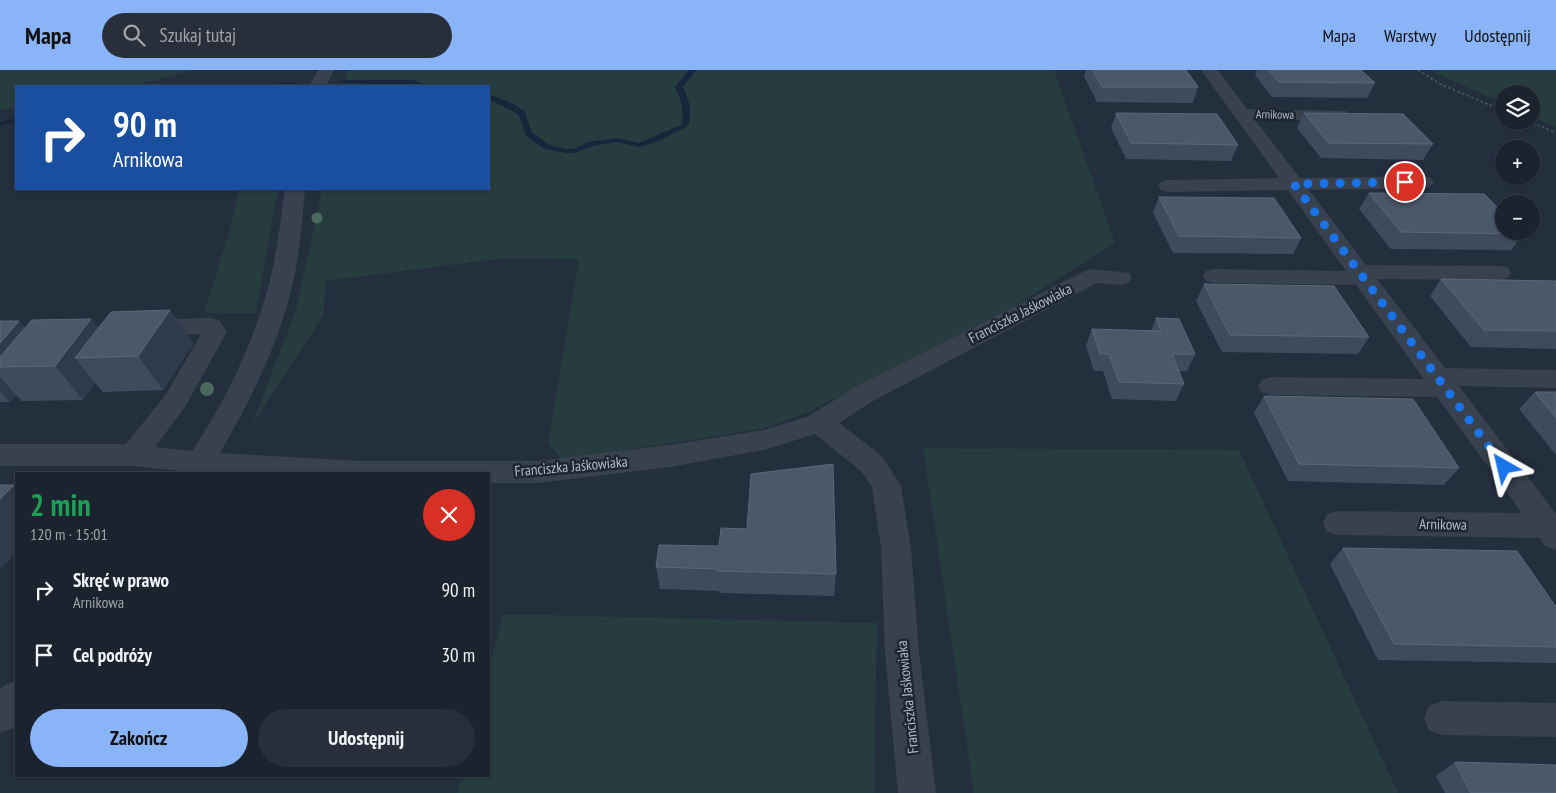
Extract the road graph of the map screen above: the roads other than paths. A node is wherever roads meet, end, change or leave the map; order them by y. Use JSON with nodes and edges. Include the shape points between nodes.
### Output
{"nodes":[{"id":1,"x":326,"y":70,"type":"edge"},
{"id":2,"x":1209,"y":70,"type":"edge"},
{"id":3,"x":318,"y":85,"type":"edge"},
{"id":4,"x":1359,"y":115,"type":"edge"},
{"id":5,"x":1236,"y":116,"type":"junction"},
{"id":6,"x":1424,"y":182,"type":"dead end"},
{"id":7,"x":1294,"y":184,"type":"junction"},
{"id":8,"x":1168,"y":186,"type":"dead end"},
{"id":9,"x":295,"y":190,"type":"edge"},
{"id":10,"x":1500,"y":273,"type":"dead end"},
{"id":11,"x":1362,"y":275,"type":"junction"},
{"id":12,"x":1214,"y":276,"type":"dead end"},
{"id":13,"x":1121,"y":278,"type":"dead end"},
{"id":14,"x":120,"y":329,"type":"edge"},
{"id":15,"x":1556,"y":379,"type":"edge"},
{"id":16,"x":1441,"y":383,"type":"junction"},
{"id":17,"x":1271,"y":386,"type":"dead end"},
{"id":18,"x":819,"y":423,"type":"junction"},
{"id":19,"x":0,"y":455,"type":"edge"},
{"id":20,"x":133,"y":455,"type":"junction"},
{"id":21,"x":195,"y":468,"type":"edge"},
{"id":22,"x":1338,"y":523,"type":"dead end"},
{"id":23,"x":1550,"y":523,"type":"edge"},
{"id":24,"x":15,"y":699,"type":"edge"},
{"id":25,"x":0,"y":716,"type":"edge"},
{"id":26,"x":1442,"y":718,"type":"dead end"},
{"id":27,"x":1556,"y":720,"type":"edge"},
{"id":28,"x":917,"y":793,"type":"edge"}],
"edges":[{"from":1,"to":3,"type":"street"},
{"from":2,"to":5,"type":"street","name":"Arnikowa"},
{"from":4,"to":5,"type":"street","name":"Arnikowa"},
{"from":5,"to":7,"type":"street","name":"Arnikowa"},
{"from":6,"to":7,"type":"street"},
{"from":7,"to":8,"type":"street"},
{"from":7,"to":11,"type":"street","name":"Arnikowa"},
{"from":9,"to":21,"type":"street","via":[[283,274],[266,331],[236,398]]},
{"from":10,"to":11,"type":"street"},
{"from":11,"to":12,"type":"street"},
{"from":11,"to":16,"type":"street","name":"Arnikowa"},
{"from":13,"to":18,"type":"street","name":"Franciszka Jaśkowiaka","via":[[1093,276],[864,394]]},
{"from":14,"to":20,"type":"street","via":[[210,326],[215,332],[176,400]]},
{"from":15,"to":16,"type":"street"},
{"from":16,"to":17,"type":"street"},
{"from":16,"to":23,"type":"street","name":"Arnikowa"},
{"from":18,"to":21,"type":"street","name":"Franciszka Jaśkowiaka","via":[[764,440],[670,456],[538,472]]},
{"from":18,"to":28,"type":"street","name":"Franciszka Jaśkowiaka","via":[[872,464],[886,486],[896,548],[902,652]]},
{"from":19,"to":20,"type":"street","name":"Franciszka Jaśkowiaka"},
{"from":20,"to":21,"type":"street","name":"Franciszka Jaśkowiaka"},
{"from":22,"to":23,"type":"street","name":"Arnikowa"},
{"from":24,"to":25,"type":"street"},
{"from":26,"to":27,"type":"street"}]}
